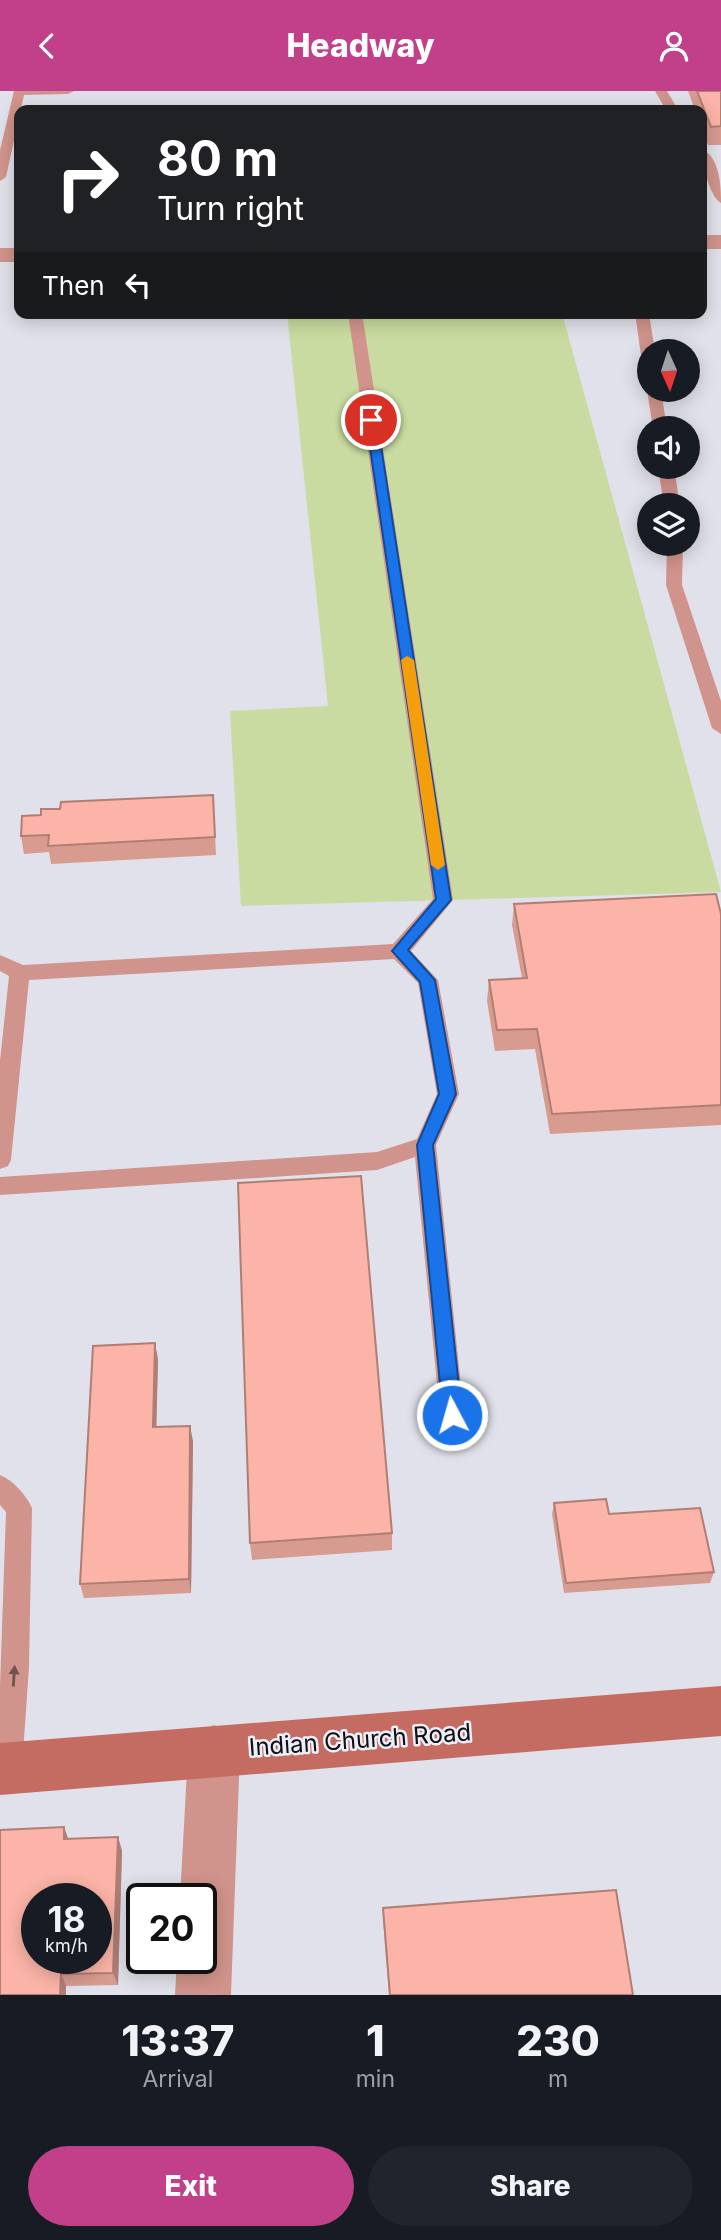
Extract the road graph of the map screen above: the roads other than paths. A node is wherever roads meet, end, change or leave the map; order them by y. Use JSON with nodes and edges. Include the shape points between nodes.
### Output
{"nodes":[{"id":1,"x":68,"y":91,"type":"edge"},
{"id":2,"x":16,"y":105,"type":"edge"},
{"id":3,"x":14,"y":114,"type":"edge"},
{"id":4,"x":707,"y":163,"type":"edge"},
{"id":5,"x":0,"y":177,"type":"edge"},
{"id":6,"x":721,"y":199,"type":"edge"},
{"id":7,"x":356,"y":319,"type":"edge"},
{"id":8,"x":643,"y":319,"type":"edge"},
{"id":9,"x":646,"y":339,"type":"edge"},
{"id":10,"x":675,"y":556,"type":"edge"},
{"id":11,"x":721,"y":728,"type":"edge"},
{"id":12,"x":399,"y":951,"type":"junction"},
{"id":13,"x":0,"y":962,"type":"edge"},
{"id":14,"x":20,"y":973,"type":"junction"},
{"id":15,"x":425,"y":1145,"type":"junction"},
{"id":16,"x":0,"y":1160,"type":"edge"},
{"id":17,"x":0,"y":1186,"type":"edge"},
{"id":18,"x":452,"y":1415,"type":"dead end"},
{"id":19,"x":0,"y":1487,"type":"edge"},
{"id":20,"x":721,"y":1711,"type":"edge"},
{"id":21,"x":214,"y":1751,"type":"junction"},
{"id":22,"x":4,"y":1768,"type":"edge"},
{"id":23,"x":203,"y":1995,"type":"edge"}],
"edges":[{"from":1,"to":2,"type":"lane","via":[[19,92]]},
{"from":3,"to":5,"type":"lane"},
{"from":4,"to":6,"type":"lane"},
{"from":7,"to":12,"type":"lane","via":[[443,900]]},
{"from":8,"to":9,"type":"lane"},
{"from":10,"to":11,"type":"lane","via":[[674,585]]},
{"from":12,"to":14,"type":"lane"},
{"from":12,"to":15,"type":"lane","via":[[428,980],[447,1094]]},
{"from":13,"to":14,"type":"lane"},
{"from":14,"to":16,"type":"lane"},
{"from":15,"to":17,"type":"lane","via":[[377,1161]]},
{"from":15,"to":18,"type":"lane"},
{"from":22,"to":19,"type":"lane","one_way":true,"via":[[15,1667],[19,1509]]},
{"from":20,"to":21,"type":"street","name":"Indian Church Road"},
{"from":21,"to":22,"type":"street","name":"Indian Church Road"},
{"from":21,"to":23,"type":"street"}]}
